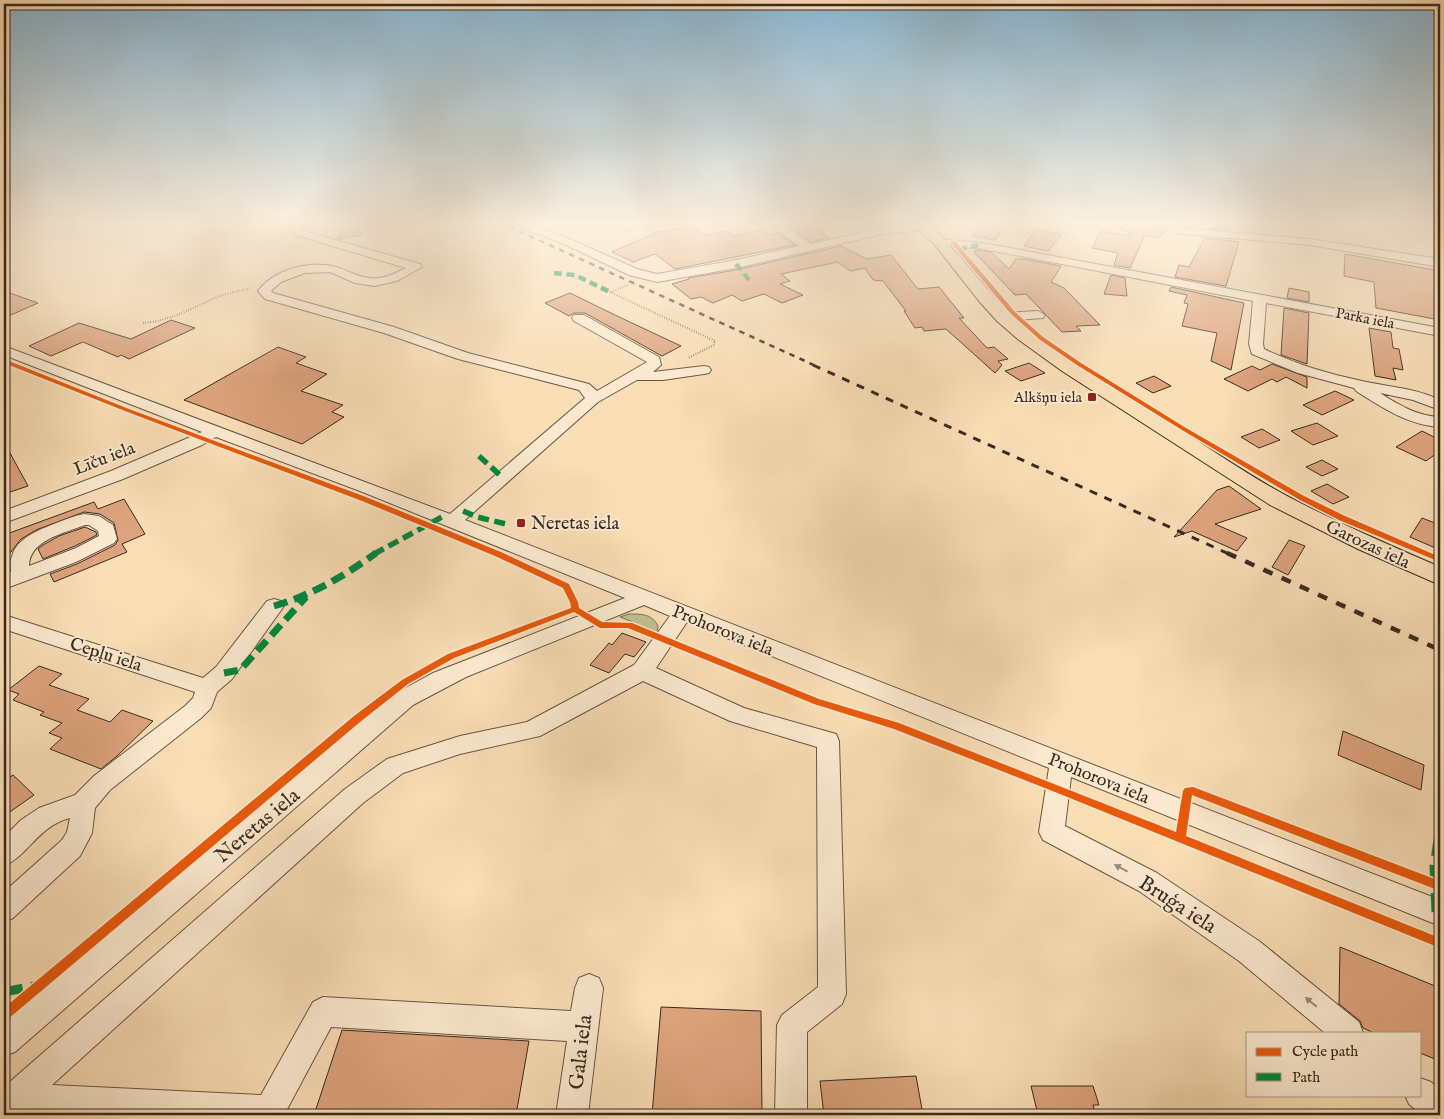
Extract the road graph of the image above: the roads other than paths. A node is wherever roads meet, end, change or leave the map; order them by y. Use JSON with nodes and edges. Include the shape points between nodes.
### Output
{"nodes":[{"id":1,"x":293,"y":274,"type":"edge"},
{"id":2,"x":345,"y":274,"type":"edge"},
{"id":3,"x":402,"y":274,"type":"edge"},
{"id":4,"x":642,"y":274,"type":"edge"},
{"id":5,"x":675,"y":274,"type":"edge"},
{"id":6,"x":966,"y":274,"type":"edge"},
{"id":7,"x":1133,"y":274,"type":"edge"},
{"id":8,"x":1260,"y":298,"type":"junction"},
{"id":9,"x":1038,"y":315,"type":"dead end"},
{"id":10,"x":1003,"y":316,"type":"junction"},
{"id":11,"x":579,"y":318,"type":"dead end"},
{"id":12,"x":1440,"y":332,"type":"edge"},
{"id":13,"x":4,"y":350,"type":"edge"},
{"id":14,"x":704,"y":370,"type":"dead end"},
{"id":15,"x":637,"y":376,"type":"junction"},
{"id":16,"x":1353,"y":383,"type":"junction"},
{"id":17,"x":594,"y":399,"type":"junction"},
{"id":18,"x":1440,"y":406,"type":"edge"},
{"id":19,"x":1440,"y":422,"type":"edge"},
{"id":20,"x":215,"y":431,"type":"junction"},
{"id":21,"x":4,"y":517,"type":"edge"},
{"id":22,"x":453,"y":521,"type":"junction"},
{"id":23,"x":1440,"y":577,"type":"edge"},
{"id":24,"x":643,"y":598,"type":"junction"},
{"id":25,"x":274,"y":606,"type":"dead end"},
{"id":26,"x":682,"y":614,"type":"junction"},
{"id":27,"x":4,"y":622,"type":"edge"},
{"id":28,"x":642,"y":672,"type":"junction"},
{"id":29,"x":207,"y":688,"type":"junction"},
{"id":30,"x":1061,"y":763,"type":"junction"},
{"id":31,"x":82,"y":805,"type":"junction"},
{"id":32,"x":4,"y":854,"type":"edge"},
{"id":33,"x":4,"y":909,"type":"edge"},
{"id":34,"x":1440,"y":913,"type":"edge"},
{"id":35,"x":589,"y":988,"type":"dead end"},
{"id":36,"x":584,"y":1027,"type":"junction"},
{"id":37,"x":1347,"y":1032,"type":"edge"},
{"id":38,"x":4,"y":1041,"type":"edge"},
{"id":39,"x":1422,"y":1095,"type":"edge"},
{"id":40,"x":8,"y":1104,"type":"edge"},
{"id":41,"x":1440,"y":1110,"type":"edge"},
{"id":42,"x":268,"y":1113,"type":"edge"},
{"id":43,"x":572,"y":1115,"type":"edge"},
{"id":44,"x":791,"y":1115,"type":"edge"}],
"edges":[{"from":1,"to":17,"type":"street","via":[[274,281],[264,291],[269,296],[389,330],[463,356],[584,387]]},
{"from":2,"to":3,"type":"street","via":[[369,283]]},
{"from":4,"to":5,"type":"street","via":[[656,278]]},
{"from":6,"to":10,"type":"main road","name":"Garozas iela"},
{"from":7,"to":8,"type":"street","name":"Parka iela"},
{"from":8,"to":12,"type":"street","name":"Parka iela"},
{"from":8,"to":16,"type":"street","via":[[1257,351],[1275,360]]},
{"from":9,"to":10,"type":"street"},
{"from":10,"to":23,"type":"main road","name":"Garozas iela","via":[[1068,367],[1278,500]]},
{"from":11,"to":15,"type":"street","via":[[654,360],[654,365]]},
{"from":13,"to":20,"type":"street","name":"Prohorova iela"},
{"from":14,"to":15,"type":"street"},
{"from":15,"to":17,"type":"street"},
{"from":16,"to":18,"type":"street","via":[[1413,394]]},
{"from":16,"to":19,"type":"street","via":[[1403,413]]},
{"from":17,"to":22,"type":"street"},
{"from":20,"to":21,"type":"street","name":"Līču iela","via":[[117,475]]},
{"from":20,"to":22,"type":"street","name":"Prohorova iela"},
{"from":22,"to":24,"type":"street","name":"Prohorova iela"},
{"from":24,"to":26,"type":"street","name":"Prohorova iela"},
{"from":24,"to":38,"type":"street","name":"Neretas iela","via":[[412,694]]},
{"from":25,"to":29,"type":"street","via":[[224,673]]},
{"from":26,"to":28,"type":"street"},
{"from":26,"to":30,"type":"street","name":"Prohorova iela"},
{"from":27,"to":29,"type":"street","name":"Cepļu iela"},
{"from":28,"to":40,"type":"street","via":[[532,730],[460,745],[395,766],[354,796]]},
{"from":28,"to":44,"type":"street","via":[[738,715],[828,741],[832,994],[792,1024]]},
{"from":29,"to":31,"type":"street","via":[[203,702],[193,712],[102,783]]},
{"from":30,"to":34,"type":"street","name":"Prohorova iela"},
{"from":37,"to":30,"type":"street","name":"Bruģa iela","one_way":true,"via":[[1249,951],[1148,882],[1052,832]]},
{"from":31,"to":32,"type":"street","via":[[47,815],[30,826]]},
{"from":31,"to":33,"type":"street","via":[[84,819],[71,848]]},
{"from":35,"to":36,"type":"street","name":"Gala iela"},
{"from":36,"to":42,"type":"street","via":[[323,1012]]},
{"from":36,"to":43,"type":"street","name":"Gala iela"},
{"from":39,"to":41,"type":"street"},
{"from":40,"to":42,"type":"street","via":[[88,1102]]}]}
